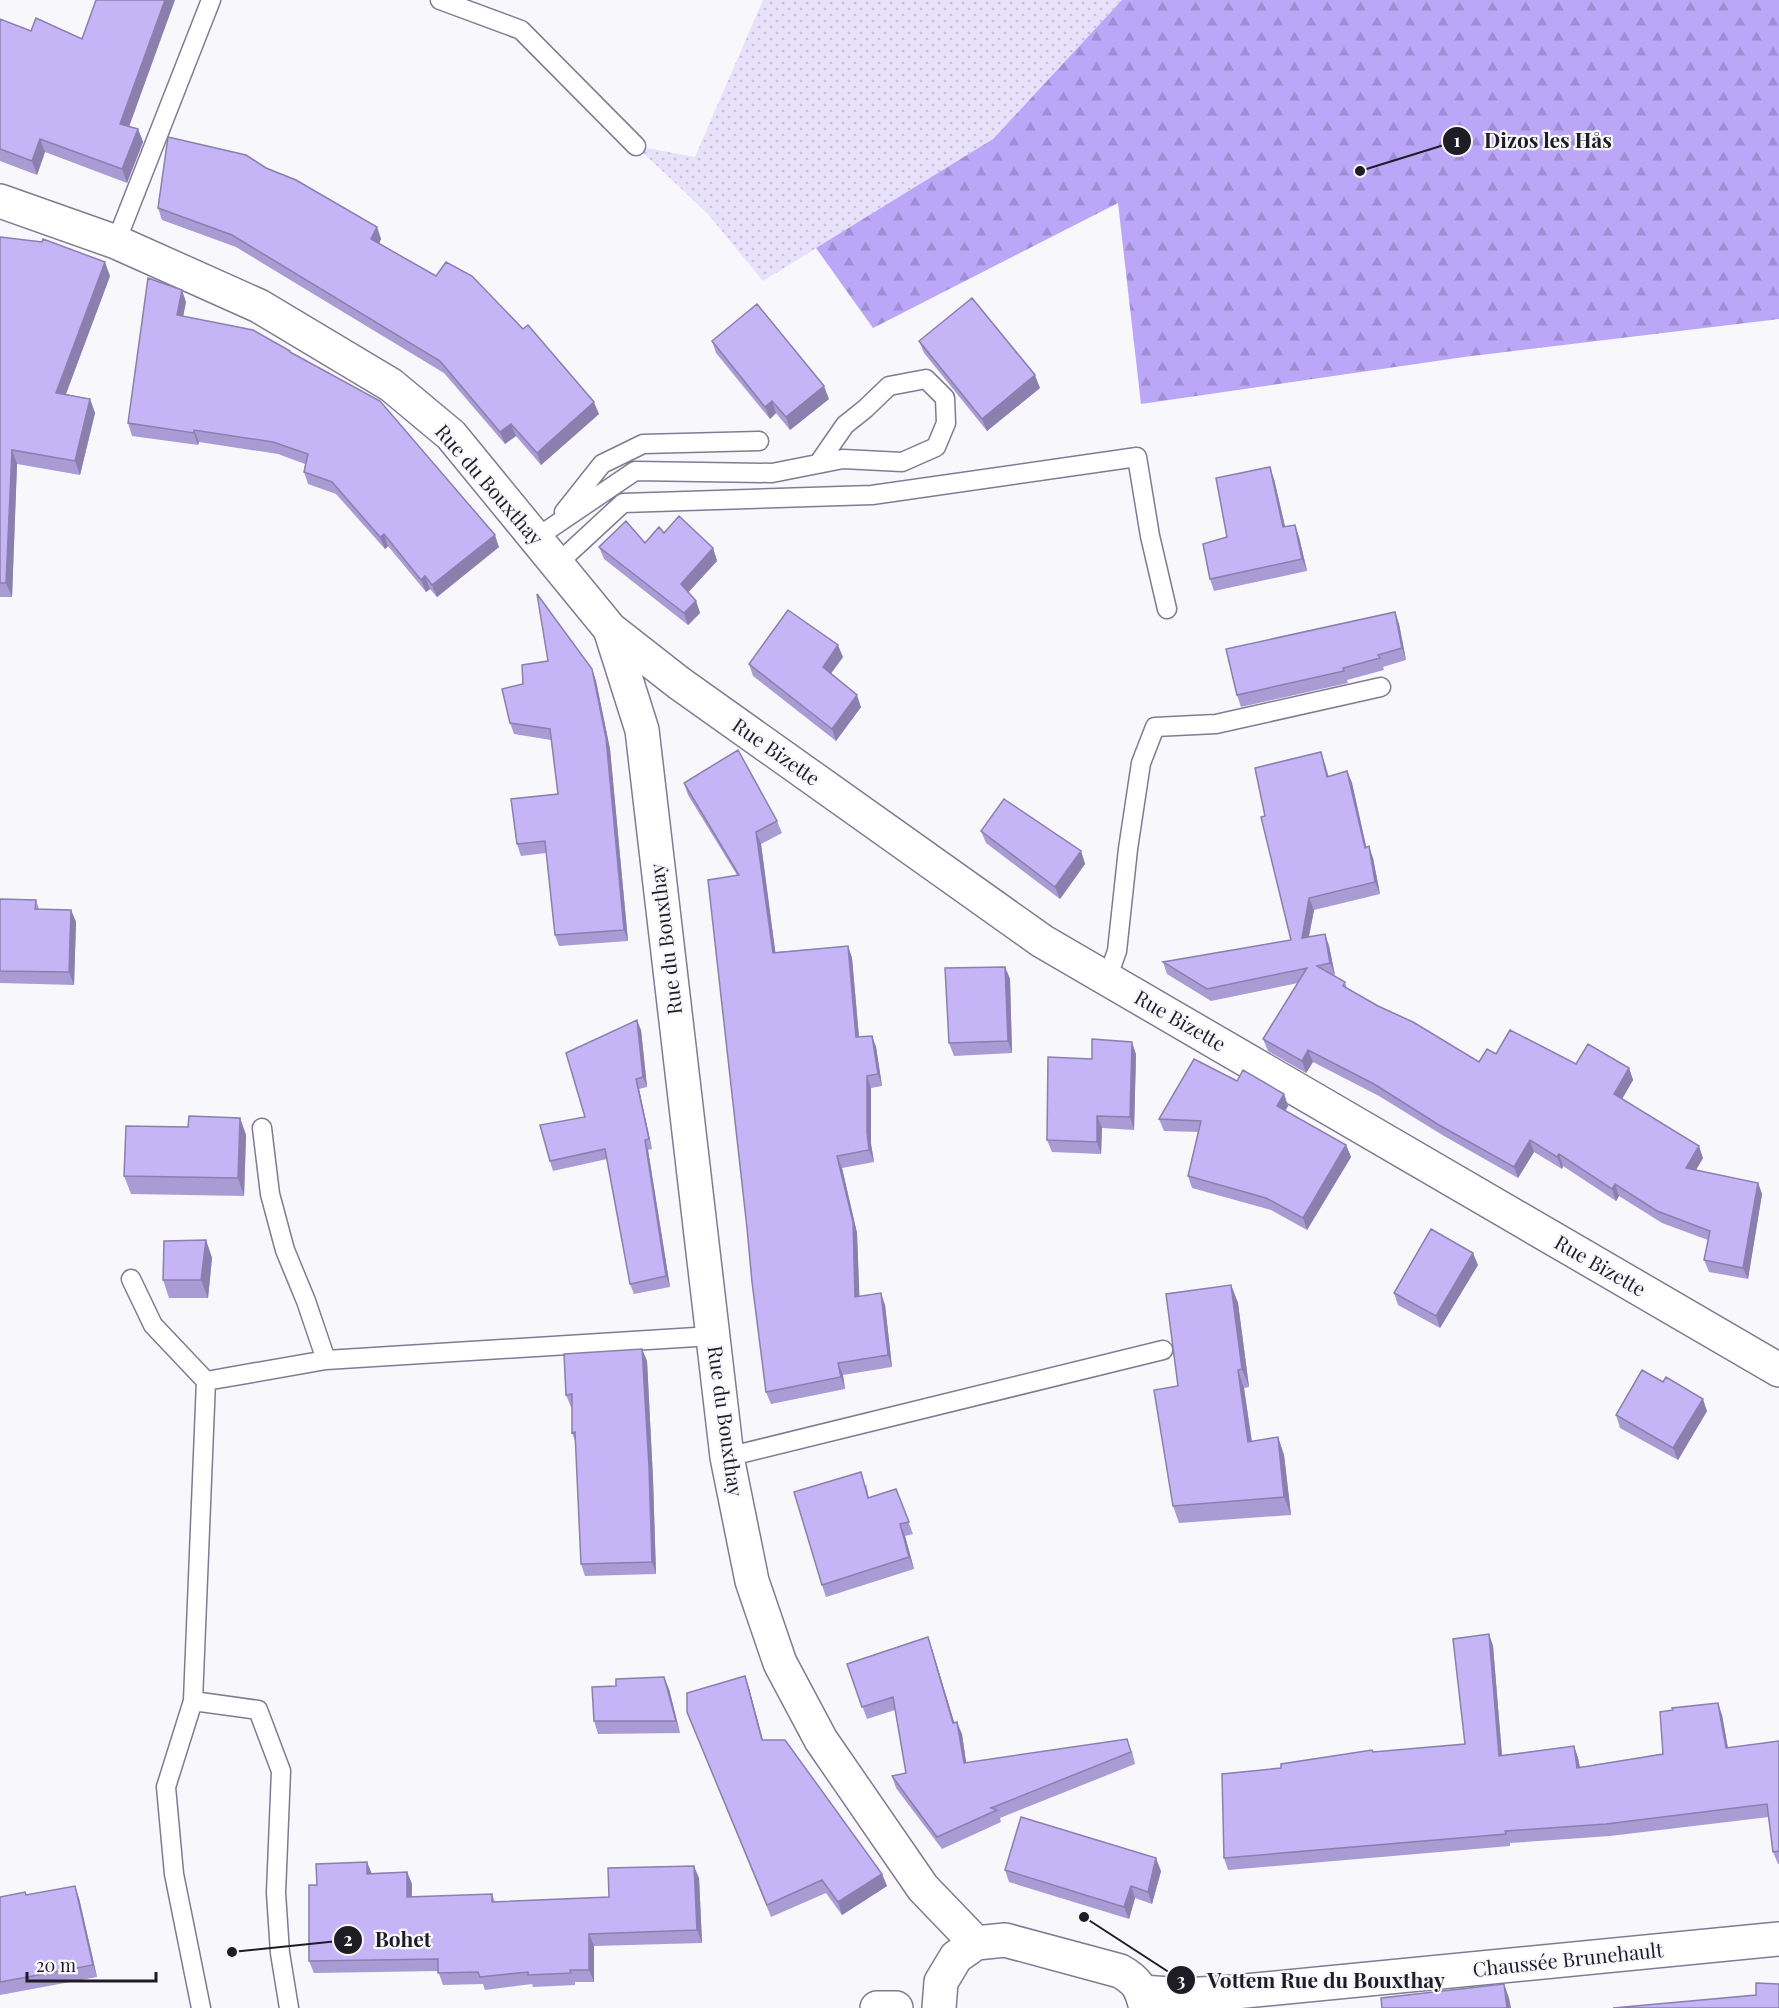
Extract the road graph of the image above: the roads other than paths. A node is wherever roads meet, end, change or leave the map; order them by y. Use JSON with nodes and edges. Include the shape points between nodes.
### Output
{"nodes":[{"id":1,"x":211,"y":0,"type":"edge"},
{"id":2,"x":441,"y":0,"type":"edge"},
{"id":3,"x":636,"y":146,"type":"dead end"},
{"id":4,"x":0,"y":201,"type":"edge"},
{"id":5,"x":116,"y":242,"type":"junction"},
{"id":6,"x":759,"y":441,"type":"dead end"},
{"id":7,"x":818,"y":464,"type":"junction"},
{"id":8,"x":545,"y":531,"type":"junction"},
{"id":9,"x":556,"y":565,"type":"junction"},
{"id":10,"x":1167,"y":609,"type":"dead end"},
{"id":11,"x":610,"y":629,"type":"junction"},
{"id":12,"x":1381,"y":687,"type":"dead end"},
{"id":13,"x":1107,"y":979,"type":"junction"},
{"id":14,"x":262,"y":1128,"type":"dead end"},
{"id":15,"x":131,"y":1280,"type":"dead end"},
{"id":16,"x":712,"y":1336,"type":"junction"},
{"id":17,"x":1163,"y":1350,"type":"dead end"},
{"id":18,"x":326,"y":1360,"type":"junction"},
{"id":19,"x":1779,"y":1370,"type":"edge"},
{"id":20,"x":206,"y":1381,"type":"junction"},
{"id":21,"x":727,"y":1456,"type":"junction"},
{"id":22,"x":193,"y":1701,"type":"junction"},
{"id":23,"x":1779,"y":1939,"type":"edge"},
{"id":24,"x":976,"y":1943,"type":"junction"},
{"id":25,"x":1144,"y":2000,"type":"edge"},
{"id":26,"x":201,"y":2008,"type":"edge"},
{"id":27,"x":289,"y":2008,"type":"edge"},
{"id":28,"x":877,"y":2008,"type":"edge"},
{"id":29,"x":896,"y":2008,"type":"edge"},
{"id":30,"x":939,"y":2008,"type":"edge"}],
"edges":[{"from":1,"to":5,"type":"lane"},
{"from":2,"to":3,"type":"lane","via":[[521,30]]},
{"from":4,"to":5,"type":"street","name":"Rue du Bouxthay"},
{"from":5,"to":8,"type":"street","name":"Rue du Bouxthay","via":[[259,306],[391,385],[451,435]]},
{"from":6,"to":8,"type":"lane","via":[[644,444],[602,464]]},
{"from":7,"to":7,"type":"lane","via":[[843,459],[902,462],[936,447],[946,423],[945,398],[926,379],[889,386],[844,425]]},
{"from":7,"to":8,"type":"lane","via":[[772,473],[635,471]]},
{"from":8,"to":9,"type":"street","name":"Rue du Bouxthay"},
{"from":9,"to":10,"type":"lane","via":[[623,503],[872,495],[1137,457]]},
{"from":9,"to":11,"type":"street","name":"Rue du Bouxthay"},
{"from":11,"to":13,"type":"street","name":"Rue Bizette","via":[[679,683],[1042,941]]},
{"from":11,"to":16,"type":"street","name":"Rue du Bouxthay","via":[[642,730]]},
{"from":12,"to":13,"type":"lane","via":[[1215,724],[1155,727],[1141,763],[1117,951]]},
{"from":13,"to":19,"type":"street","name":"Rue Bizette"},
{"from":14,"to":18,"type":"lane","via":[[270,1194],[285,1251]]},
{"from":15,"to":20,"type":"lane","via":[[153,1325]]},
{"from":16,"to":18,"type":"lane"},
{"from":16,"to":21,"type":"street","name":"Rue du Bouxthay"},
{"from":17,"to":21,"type":"lane"},
{"from":18,"to":20,"type":"lane"},
{"from":20,"to":22,"type":"lane"},
{"from":21,"to":24,"type":"street","name":"Rue du Bouxthay","via":[[752,1581],[780,1663],[821,1740],[923,1888]]},
{"from":22,"to":26,"type":"lane","via":[[166,1787],[174,1874]]},
{"from":22,"to":27,"type":"lane","via":[[258,1710],[281,1771],[276,1893]]},
{"from":23,"to":25,"type":"street","name":"Chaussée Brunehault"},
{"from":24,"to":25,"type":"street","name":"Chaussée Brunehault","via":[[1005,1940],[1120,1971],[1134,1979]]},
{"from":24,"to":30,"type":"street","via":[[956,1957],[941,1982]]},
{"from":28,"to":29,"type":"street"}]}
